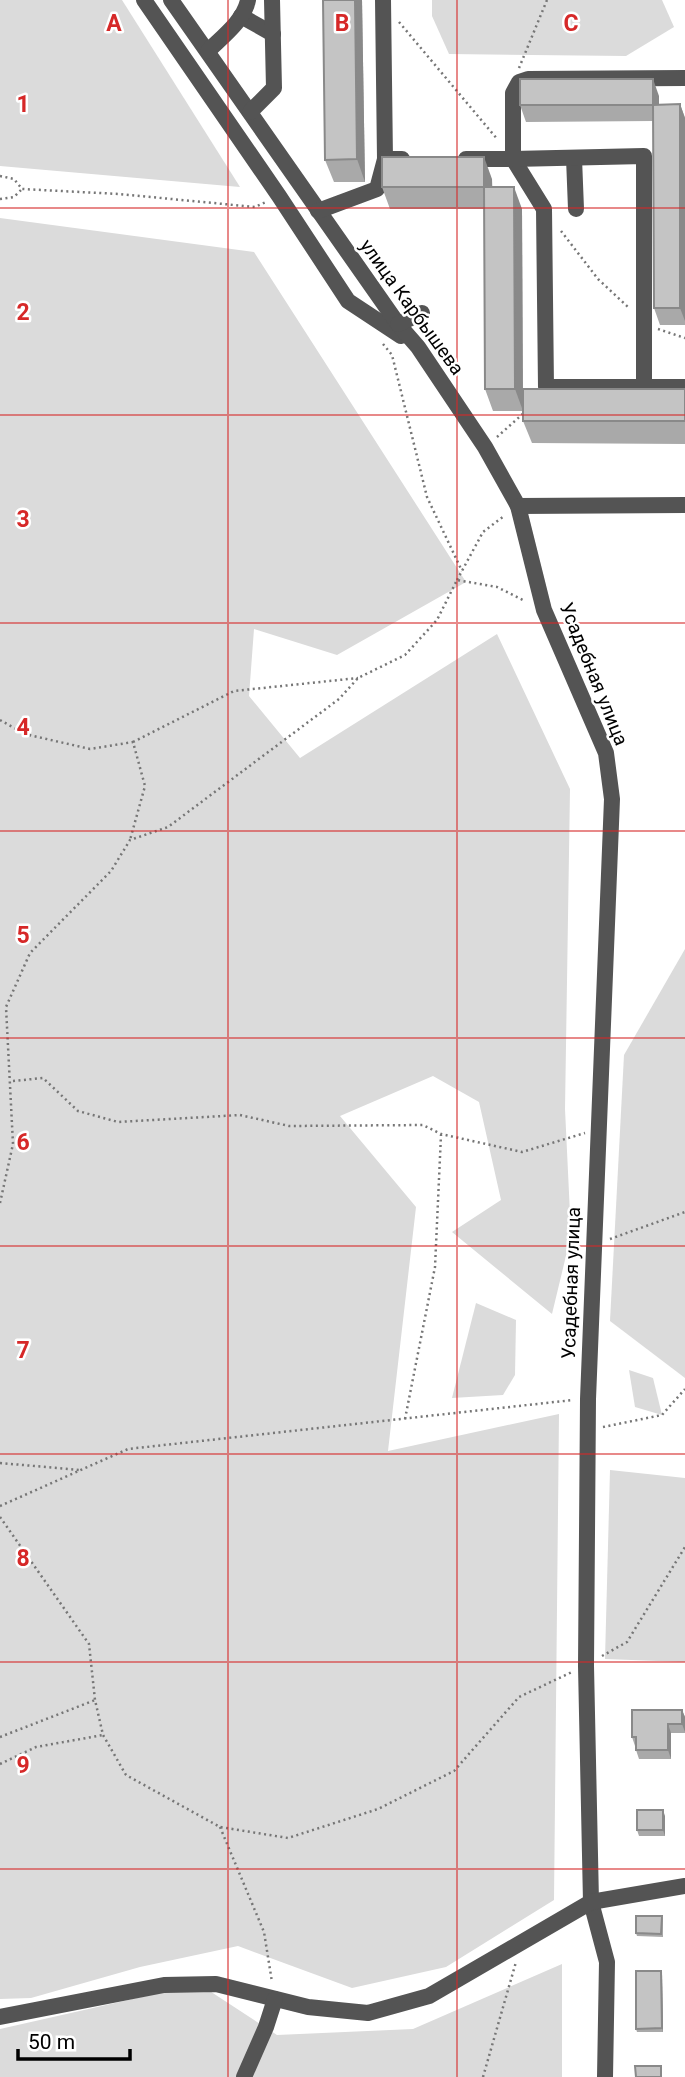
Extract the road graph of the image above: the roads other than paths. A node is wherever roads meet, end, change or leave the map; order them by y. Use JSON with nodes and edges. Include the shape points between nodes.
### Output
{"nodes":[{"id":1,"x":144,"y":0,"type":"edge"},
{"id":2,"x":172,"y":0,"type":"edge"},
{"id":3,"x":247,"y":0,"type":"edge"},
{"id":4,"x":272,"y":0,"type":"edge"},
{"id":5,"x":383,"y":2,"type":"edge"},
{"id":6,"x":241,"y":16,"type":"junction"},
{"id":7,"x":273,"y":34,"type":"junction"},
{"id":8,"x":208,"y":51,"type":"junction"},
{"id":9,"x":685,"y":78,"type":"edge"},
{"id":10,"x":250,"y":112,"type":"junction"},
{"id":11,"x":575,"y":158,"type":"junction"},
{"id":12,"x":385,"y":159,"type":"junction"},
{"id":13,"x":423,"y":159,"type":"edge"},
{"id":14,"x":449,"y":159,"type":"edge"},
{"id":15,"x":513,"y":159,"type":"junction"},
{"id":16,"x":576,"y":209,"type":"dead end"},
{"id":17,"x":317,"y":211,"type":"junction"},
{"id":18,"x":422,"y":313,"type":"dead end"},
{"id":19,"x":398,"y":324,"type":"junction"},
{"id":20,"x":418,"y":347,"type":"junction"},
{"id":21,"x":644,"y":387,"type":"junction"},
{"id":22,"x":685,"y":387,"type":"edge"},
{"id":23,"x":685,"y":505,"type":"edge"},
{"id":24,"x":518,"y":506,"type":"junction"},
{"id":25,"x":685,"y":1886,"type":"edge"},
{"id":26,"x":591,"y":1902,"type":"junction"},
{"id":27,"x":275,"y":1999,"type":"junction"},
{"id":28,"x":0,"y":2017,"type":"edge"},
{"id":29,"x":244,"y":2077,"type":"edge"},
{"id":30,"x":605,"y":2077,"type":"edge"}],
"edges":[{"from":1,"to":20,"type":"street","via":[[348,301]]},
{"from":2,"to":8,"type":"street","name":"улица Карбышева"},
{"from":3,"to":6,"type":"street"},
{"from":4,"to":7,"type":"street"},
{"from":5,"to":12,"type":"street"},
{"from":6,"to":7,"type":"street"},
{"from":6,"to":8,"type":"street"},
{"from":7,"to":10,"type":"street","via":[[274,88]]},
{"from":8,"to":10,"type":"street","name":"улица Карбышева"},
{"from":9,"to":15,"type":"street","via":[[519,82],[513,93]]},
{"from":10,"to":17,"type":"street","name":"улица Карбышева"},
{"from":11,"to":15,"type":"street"},
{"from":11,"to":16,"type":"street"},
{"from":11,"to":21,"type":"street","via":[[644,156]]},
{"from":12,"to":13,"type":"street"},
{"from":12,"to":17,"type":"street","via":[[377,188]]},
{"from":14,"to":15,"type":"street"},
{"from":15,"to":21,"type":"street","via":[[544,209],[546,387]]},
{"from":17,"to":19,"type":"street","name":"улица Карбышева"},
{"from":18,"to":19,"type":"street"},
{"from":19,"to":20,"type":"street","name":"улица Карбышева"},
{"from":20,"to":24,"type":"street","name":"улица Карбышева"},
{"from":21,"to":22,"type":"street"},
{"from":23,"to":24,"type":"street"},
{"from":24,"to":26,"type":"street","name":"Усадебная улица","via":[[544,610],[606,754],[612,799],[588,1430]]},
{"from":25,"to":26,"type":"street"},
{"from":26,"to":27,"type":"street","via":[[429,1996],[368,2013]]},
{"from":26,"to":30,"type":"street","name":"Усадебная улица","via":[[607,1962]]},
{"from":27,"to":28,"type":"street","via":[[216,1984],[164,1985]]},
{"from":27,"to":29,"type":"street"}]}
